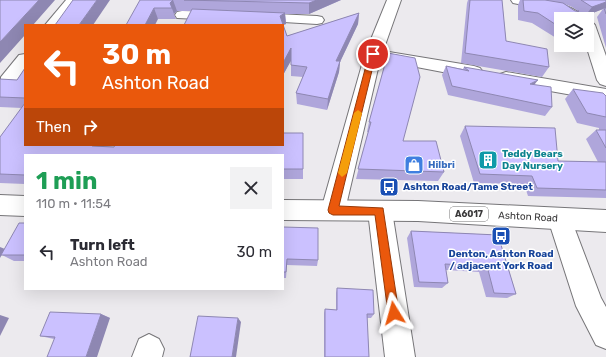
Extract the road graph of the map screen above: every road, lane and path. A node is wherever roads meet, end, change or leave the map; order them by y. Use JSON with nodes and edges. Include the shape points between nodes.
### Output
{"nodes":[{"id":1,"x":74,"y":0,"type":"edge"},
{"id":2,"x":187,"y":0,"type":"edge"},
{"id":3,"x":394,"y":0,"type":"edge"},
{"id":4,"x":518,"y":0,"type":"edge"},
{"id":5,"x":569,"y":12,"type":"edge"},
{"id":6,"x":179,"y":20,"type":"edge"},
{"id":7,"x":317,"y":20,"type":"dead end"},
{"id":8,"x":54,"y":24,"type":"edge"},
{"id":9,"x":594,"y":45,"type":"edge"},
{"id":10,"x":373,"y":54,"type":"junction"},
{"id":11,"x":24,"y":60,"type":"edge"},
{"id":12,"x":606,"y":80,"type":"edge"},
{"id":13,"x":3,"y":81,"type":"edge"},
{"id":14,"x":24,"y":82,"type":"edge"},
{"id":15,"x":606,"y":95,"type":"edge"},
{"id":16,"x":0,"y":205,"type":"edge"},
{"id":17,"x":24,"y":206,"type":"edge"},
{"id":18,"x":284,"y":210,"type":"edge"},
{"id":19,"x":333,"y":210,"type":"junction"},
{"id":20,"x":380,"y":211,"type":"junction"},
{"id":21,"x":560,"y":219,"type":"junction"},
{"id":22,"x":606,"y":221,"type":"edge"},
{"id":23,"x":606,"y":335,"type":"edge"},
{"id":24,"x":400,"y":357,"type":"edge"}],
"edges":[{"from":1,"to":8,"type":"main road"},
{"from":2,"to":6,"type":"main road"},
{"from":3,"to":10,"type":"main road"},
{"from":4,"to":5,"type":"main road","via":[[562,7]]},
{"from":6,"to":7,"type":"main road","via":[[234,16]]},
{"from":9,"to":12,"type":"main road"},
{"from":10,"to":15,"type":"main road"},
{"from":10,"to":19,"type":"main road"},
{"from":11,"to":13,"type":"main road"},
{"from":13,"to":14,"type":"main road"},
{"from":16,"to":17,"type":"main road"},
{"from":18,"to":19,"type":"main road","name":"Ashton Road","number":"A6017"},
{"from":19,"to":20,"type":"main road","name":"Ashton Road","number":"A6017"},
{"from":20,"to":21,"type":"main road","name":"Ashton Road","number":"A6017"},
{"from":20,"to":24,"type":"main road"},
{"from":21,"to":22,"type":"main road","name":"Ashton Road","number":"A6017"},
{"from":21,"to":23,"type":"main road","via":[[590,306]]}]}
